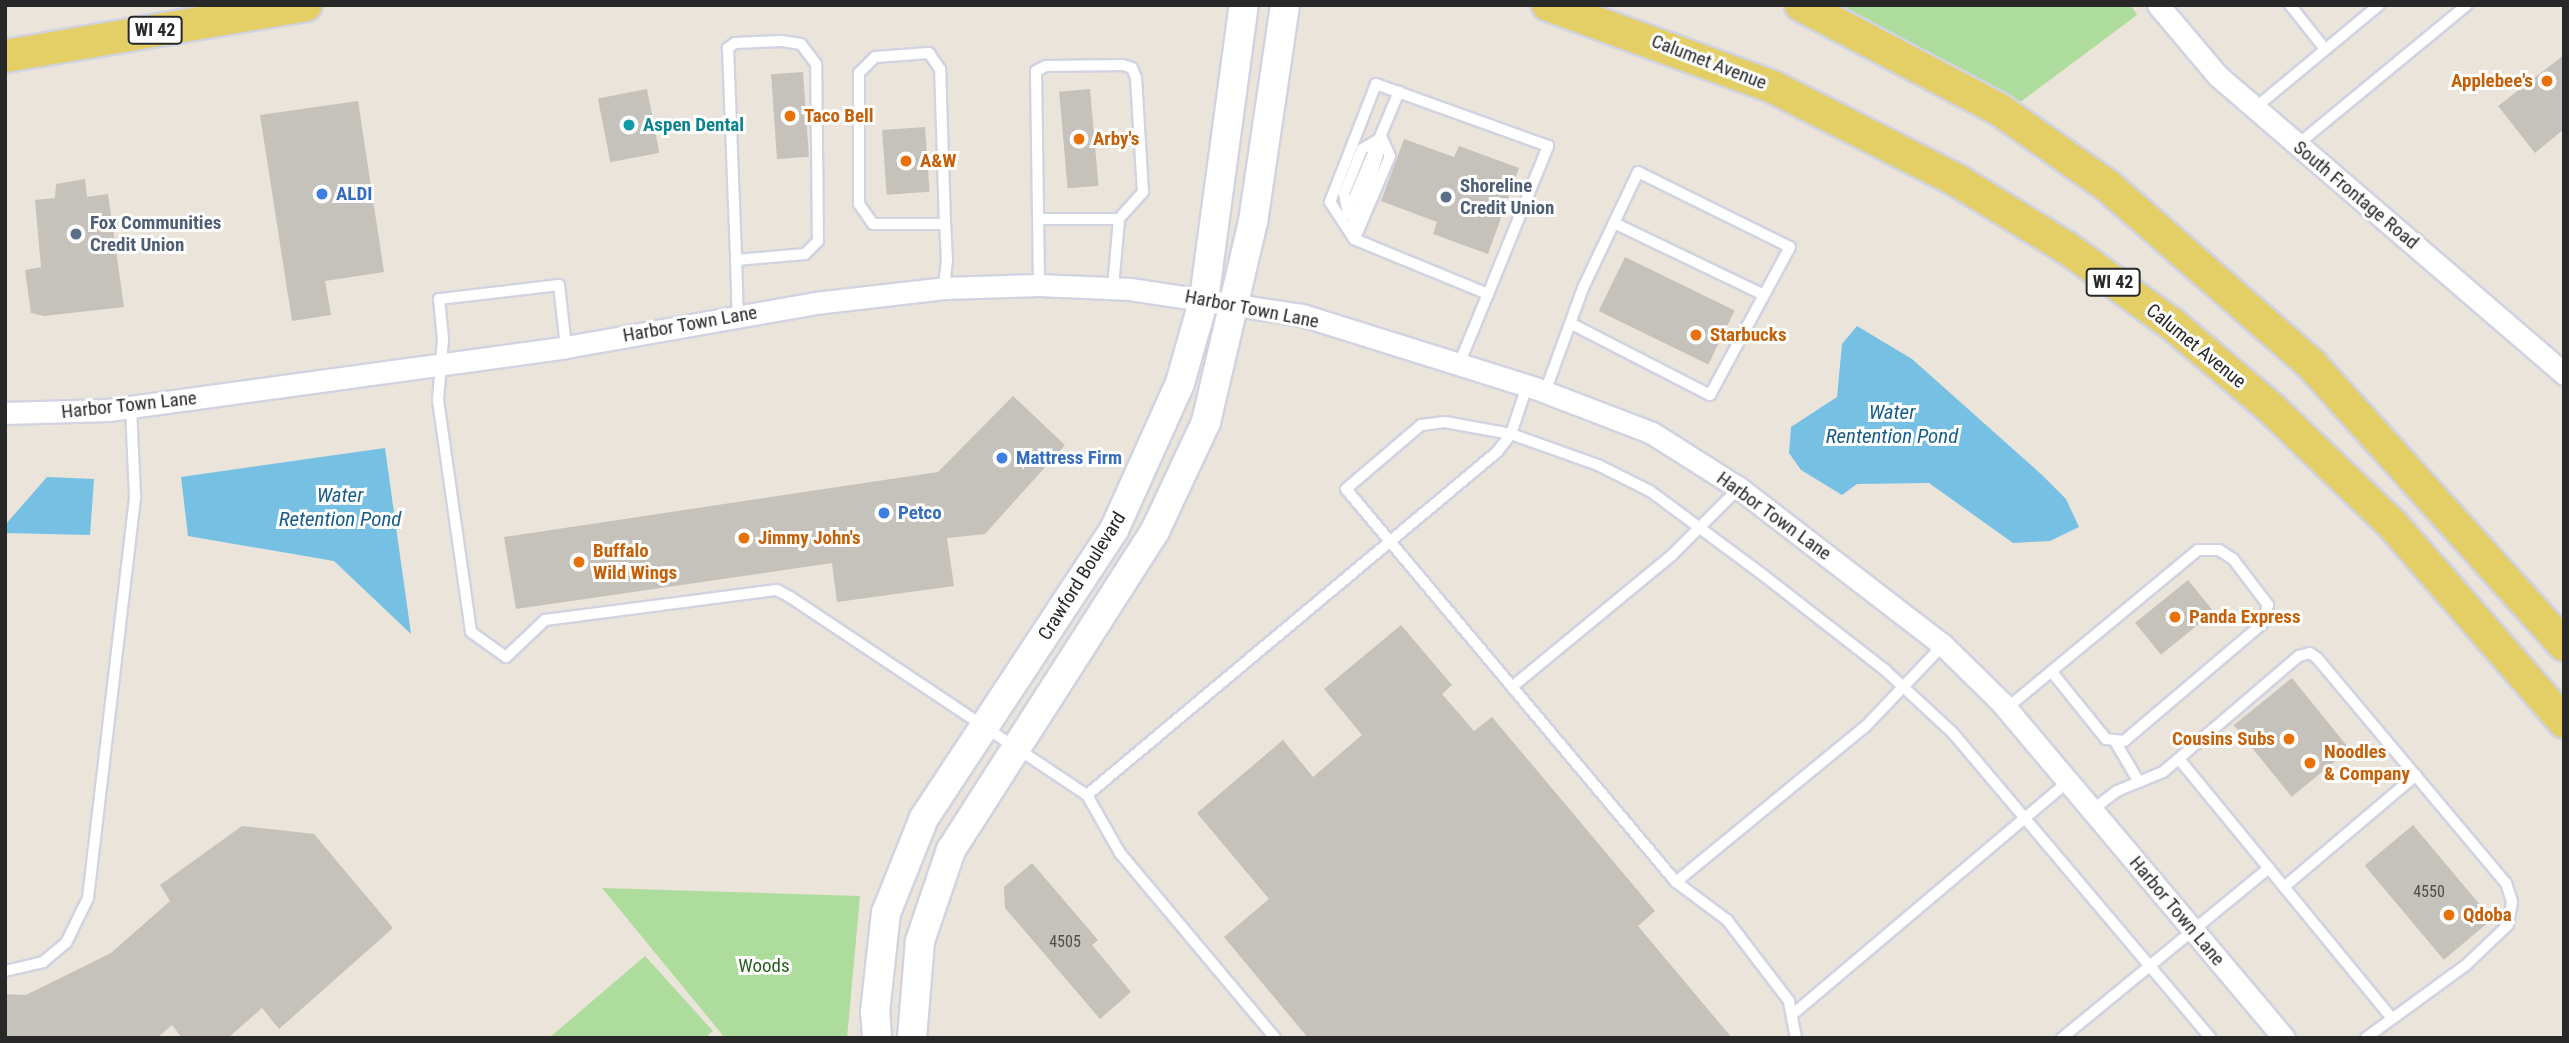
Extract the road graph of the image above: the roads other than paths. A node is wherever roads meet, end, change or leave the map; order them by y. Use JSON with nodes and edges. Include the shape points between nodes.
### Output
{"nodes":[{"id":1,"x":306,"y":5,"type":"edge"},
{"id":2,"x":1244,"y":5,"type":"edge"},
{"id":3,"x":1285,"y":5,"type":"edge"},
{"id":4,"x":1548,"y":5,"type":"edge"},
{"id":5,"x":1780,"y":5,"type":"edge"},
{"id":6,"x":2158,"y":5,"type":"edge"},
{"id":7,"x":2290,"y":5,"type":"edge"},
{"id":8,"x":2379,"y":5,"type":"edge"},
{"id":9,"x":2467,"y":5,"type":"edge"},
{"id":10,"x":1812,"y":10,"type":"edge"},
{"id":11,"x":2325,"y":49,"type":"junction"},
{"id":12,"x":5,"y":56,"type":"edge"},
{"id":13,"x":1399,"y":92,"type":"junction"},
{"id":14,"x":2255,"y":108,"type":"junction"},
{"id":15,"x":1382,"y":138,"type":"junction"},
{"id":16,"x":2297,"y":145,"type":"junction"},
{"id":17,"x":1038,"y":219,"type":"junction"},
{"id":18,"x":1119,"y":219,"type":"junction"},
{"id":19,"x":1614,"y":223,"type":"junction"},
{"id":20,"x":946,"y":224,"type":"junction"},
{"id":21,"x":1354,"y":239,"type":"junction"},
{"id":22,"x":736,"y":260,"type":"junction"},
{"id":23,"x":1039,"y":285,"type":"junction"},
{"id":24,"x":944,"y":288,"type":"junction"},
{"id":25,"x":1114,"y":288,"type":"junction"},
{"id":26,"x":1488,"y":294,"type":"junction"},
{"id":27,"x":1764,"y":295,"type":"junction"},
{"id":28,"x":1204,"y":299,"type":"junction"},
{"id":29,"x":1237,"y":304,"type":"junction"},
{"id":30,"x":738,"y":315,"type":"junction"},
{"id":31,"x":1570,"y":323,"type":"junction"},
{"id":32,"x":566,"y":347,"type":"junction"},
{"id":33,"x":1459,"y":364,"type":"junction"},
{"id":34,"x":439,"y":365,"type":"junction"},
{"id":35,"x":2564,"y":374,"type":"edge"},
{"id":36,"x":1536,"y":389,"type":"junction"},
{"id":37,"x":131,"y":407,"type":"junction"},
{"id":38,"x":5,"y":413,"type":"edge"},
{"id":39,"x":1511,"y":434,"type":"junction"},
{"id":40,"x":1740,"y":488,"type":"junction"},
{"id":41,"x":1700,"y":527,"type":"junction"},
{"id":42,"x":1391,"y":545,"type":"junction"},
{"id":43,"x":1943,"y":645,"type":"junction"},
{"id":44,"x":2564,"y":645,"type":"edge"},
{"id":45,"x":2052,"y":672,"type":"junction"},
{"id":46,"x":1512,"y":687,"type":"junction"},
{"id":47,"x":1905,"y":688,"type":"junction"},
{"id":48,"x":2007,"y":708,"type":"junction"},
{"id":49,"x":2564,"y":722,"type":"edge"},
{"id":50,"x":984,"y":726,"type":"junction"},
{"id":51,"x":2116,"y":743,"type":"junction"},
{"id":52,"x":1016,"y":748,"type":"junction"},
{"id":53,"x":2179,"y":759,"type":"junction"},
{"id":54,"x":2416,"y":775,"type":"junction"},
{"id":55,"x":2068,"y":782,"type":"junction"},
{"id":56,"x":2139,"y":782,"type":"junction"},
{"id":57,"x":1087,"y":795,"type":"junction"},
{"id":58,"x":2092,"y":810,"type":"junction"},
{"id":59,"x":2027,"y":816,"type":"junction"},
{"id":60,"x":2269,"y":867,"type":"junction"},
{"id":61,"x":1676,"y":883,"type":"junction"},
{"id":62,"x":2284,"y":887,"type":"junction"},
{"id":63,"x":2192,"y":929,"type":"junction"},
{"id":64,"x":2150,"y":964,"type":"junction"},
{"id":65,"x":5,"y":971,"type":"edge"},
{"id":66,"x":1793,"y":1014,"type":"junction"},
{"id":67,"x":2391,"y":1017,"type":"junction"},
{"id":68,"x":877,"y":1038,"type":"edge"},
{"id":69,"x":912,"y":1038,"type":"edge"},
{"id":70,"x":1275,"y":1038,"type":"edge"},
{"id":71,"x":1796,"y":1038,"type":"edge"},
{"id":72,"x":2062,"y":1038,"type":"edge"},
{"id":73,"x":2211,"y":1038,"type":"edge"},
{"id":74,"x":2284,"y":1038,"type":"edge"},
{"id":75,"x":2366,"y":1038,"type":"edge"}],
"edges":[{"from":1,"to":12,"type":"main road","number":"WI 42"},
{"from":2,"to":28,"type":"street","name":"Crawford Boulevard"},
{"from":3,"to":29,"type":"street","name":"Crawford Boulevard"},
{"from":4,"to":49,"type":"main road","name":"Calumet Avenue","number":"WI 42","via":[[1773,87],[1958,181],[2067,248],[2172,324],[2270,407],[2393,524]]},
{"from":5,"to":10,"type":"main road"},
{"from":6,"to":14,"type":"street","name":"South Frontage Road","via":[[2205,62]]},
{"from":7,"to":11,"type":"lane"},
{"from":8,"to":11,"type":"lane"},
{"from":9,"to":16,"type":"lane"},
{"from":10,"to":44,"type":"main road","via":[[2003,111],[2109,187],[2207,269],[2312,365]]},
{"from":11,"to":14,"type":"lane"},
{"from":13,"to":15,"type":"lane"},
{"from":13,"to":21,"type":"lane","via":[[1376,84],[1330,202]]},
{"from":13,"to":26,"type":"lane","via":[[1548,146]]},
{"from":14,"to":16,"type":"street","name":"South Frontage Road"},
{"from":15,"to":21,"type":"lane","via":[[1372,150],[1352,203]]},
{"from":15,"to":21,"type":"lane","via":[[1390,156]]},
{"from":16,"to":35,"type":"street","name":"South Frontage Road"},
{"from":17,"to":18,"type":"lane"},
{"from":17,"to":18,"type":"lane","via":[[1036,71],[1046,66],[1124,65],[1132,68],[1136,78],[1143,192]]},
{"from":17,"to":23,"type":"lane"},
{"from":18,"to":25,"type":"lane"},
{"from":19,"to":27,"type":"lane"},
{"from":19,"to":27,"type":"lane","via":[[1639,172],[1790,247]]},
{"from":19,"to":31,"type":"lane"},
{"from":20,"to":20,"type":"lane","via":[[940,69],[929,53],[875,57],[859,73],[859,204],[873,224]]},
{"from":20,"to":24,"type":"lane"},
{"from":21,"to":26,"type":"lane"},
{"from":22,"to":22,"type":"lane","via":[[728,48],[747,43],[802,44],[816,64],[818,241],[805,254]]},
{"from":22,"to":30,"type":"lane"},
{"from":23,"to":24,"type":"street","name":"Harbor Town Lane"},
{"from":23,"to":25,"type":"street","name":"Harbor Town Lane"},
{"from":24,"to":30,"type":"street","name":"Harbor Town Lane"},
{"from":25,"to":28,"type":"street","name":"Harbor Town Lane"},
{"from":26,"to":33,"type":"lane"},
{"from":27,"to":31,"type":"lane","via":[[1710,395]]},
{"from":28,"to":29,"type":"street","name":"Harbor Town Lane"},
{"from":28,"to":50,"type":"street","name":"Crawford Boulevard","via":[[1171,406],[1114,530]]},
{"from":29,"to":33,"type":"street","name":"Harbor Town Lane","via":[[1302,315]]},
{"from":29,"to":52,"type":"street","name":"Crawford Boulevard","via":[[1213,403],[1175,493]]},
{"from":30,"to":32,"type":"street","name":"Harbor Town Lane"},
{"from":31,"to":36,"type":"lane"},
{"from":32,"to":34,"type":"street","name":"Harbor Town Lane"},
{"from":32,"to":34,"type":"lane","via":[[559,285],[439,299]]},
{"from":33,"to":36,"type":"street","name":"Harbor Town Lane"},
{"from":34,"to":37,"type":"street","name":"Harbor Town Lane"},
{"from":34,"to":50,"type":"lane","via":[[439,400],[471,632],[506,657],[545,620],[777,590]]},
{"from":36,"to":39,"type":"lane"},
{"from":36,"to":40,"type":"street","name":"Harbor Town Lane","via":[[1652,433]]},
{"from":37,"to":38,"type":"street","name":"Harbor Town Lane"},
{"from":37,"to":65,"type":"lane","via":[[135,496],[88,898],[66,943],[43,962]]},
{"from":39,"to":41,"type":"lane","via":[[1624,477]]},
{"from":39,"to":42,"type":"lane","via":[[1497,452]]},
{"from":39,"to":42,"type":"lane","via":[[1433,421],[1409,434],[1346,489]]},
{"from":40,"to":41,"type":"lane"},
{"from":40,"to":43,"type":"street","name":"Harbor Town Lane"},
{"from":41,"to":46,"type":"lane"},
{"from":41,"to":47,"type":"lane"},
{"from":42,"to":46,"type":"lane"},
{"from":42,"to":57,"type":"lane"},
{"from":43,"to":47,"type":"lane"},
{"from":43,"to":48,"type":"street","name":"Harbor Town Lane"},
{"from":45,"to":48,"type":"lane"},
{"from":45,"to":51,"type":"lane","via":[[2106,739]]},
{"from":45,"to":51,"type":"lane","via":[[2198,550],[2219,550],[2233,559],[2267,605],[2262,624],[2124,741]]},
{"from":46,"to":61,"type":"lane"},
{"from":47,"to":59,"type":"lane","via":[[1976,757]]},
{"from":47,"to":61,"type":"lane"},
{"from":48,"to":55,"type":"street","name":"Harbor Town Lane"},
{"from":50,"to":52,"type":"lane"},
{"from":50,"to":68,"type":"street","name":"Crawford Boulevard","via":[[925,818],[886,913],[875,1012]]},
{"from":51,"to":56,"type":"lane"},
{"from":52,"to":57,"type":"lane"},
{"from":52,"to":69,"type":"street","name":"Crawford Boulevard","via":[[951,850],[935,891],[920,941]]},
{"from":53,"to":54,"type":"lane","via":[[2299,656],[2310,653]]},
{"from":53,"to":56,"type":"lane"},
{"from":53,"to":60,"type":"lane"},
{"from":54,"to":62,"type":"lane"},
{"from":54,"to":67,"type":"lane","via":[[2507,883],[2513,915],[2466,965]]},
{"from":55,"to":58,"type":"street","name":"Harbor Town Lane"},
{"from":55,"to":59,"type":"lane"},
{"from":56,"to":58,"type":"lane"},
{"from":57,"to":70,"type":"lane","via":[[1120,853]]},
{"from":58,"to":63,"type":"street","name":"Harbor Town Lane"},
{"from":59,"to":64,"type":"lane"},
{"from":59,"to":66,"type":"lane"},
{"from":60,"to":62,"type":"lane"},
{"from":60,"to":63,"type":"lane"},
{"from":61,"to":66,"type":"lane","via":[[1727,920],[1789,1000]]},
{"from":62,"to":67,"type":"lane"},
{"from":63,"to":64,"type":"lane"},
{"from":63,"to":74,"type":"street","name":"Harbor Town Lane"},
{"from":64,"to":72,"type":"lane"},
{"from":64,"to":73,"type":"lane"},
{"from":66,"to":71,"type":"lane"},
{"from":67,"to":75,"type":"lane"}]}
